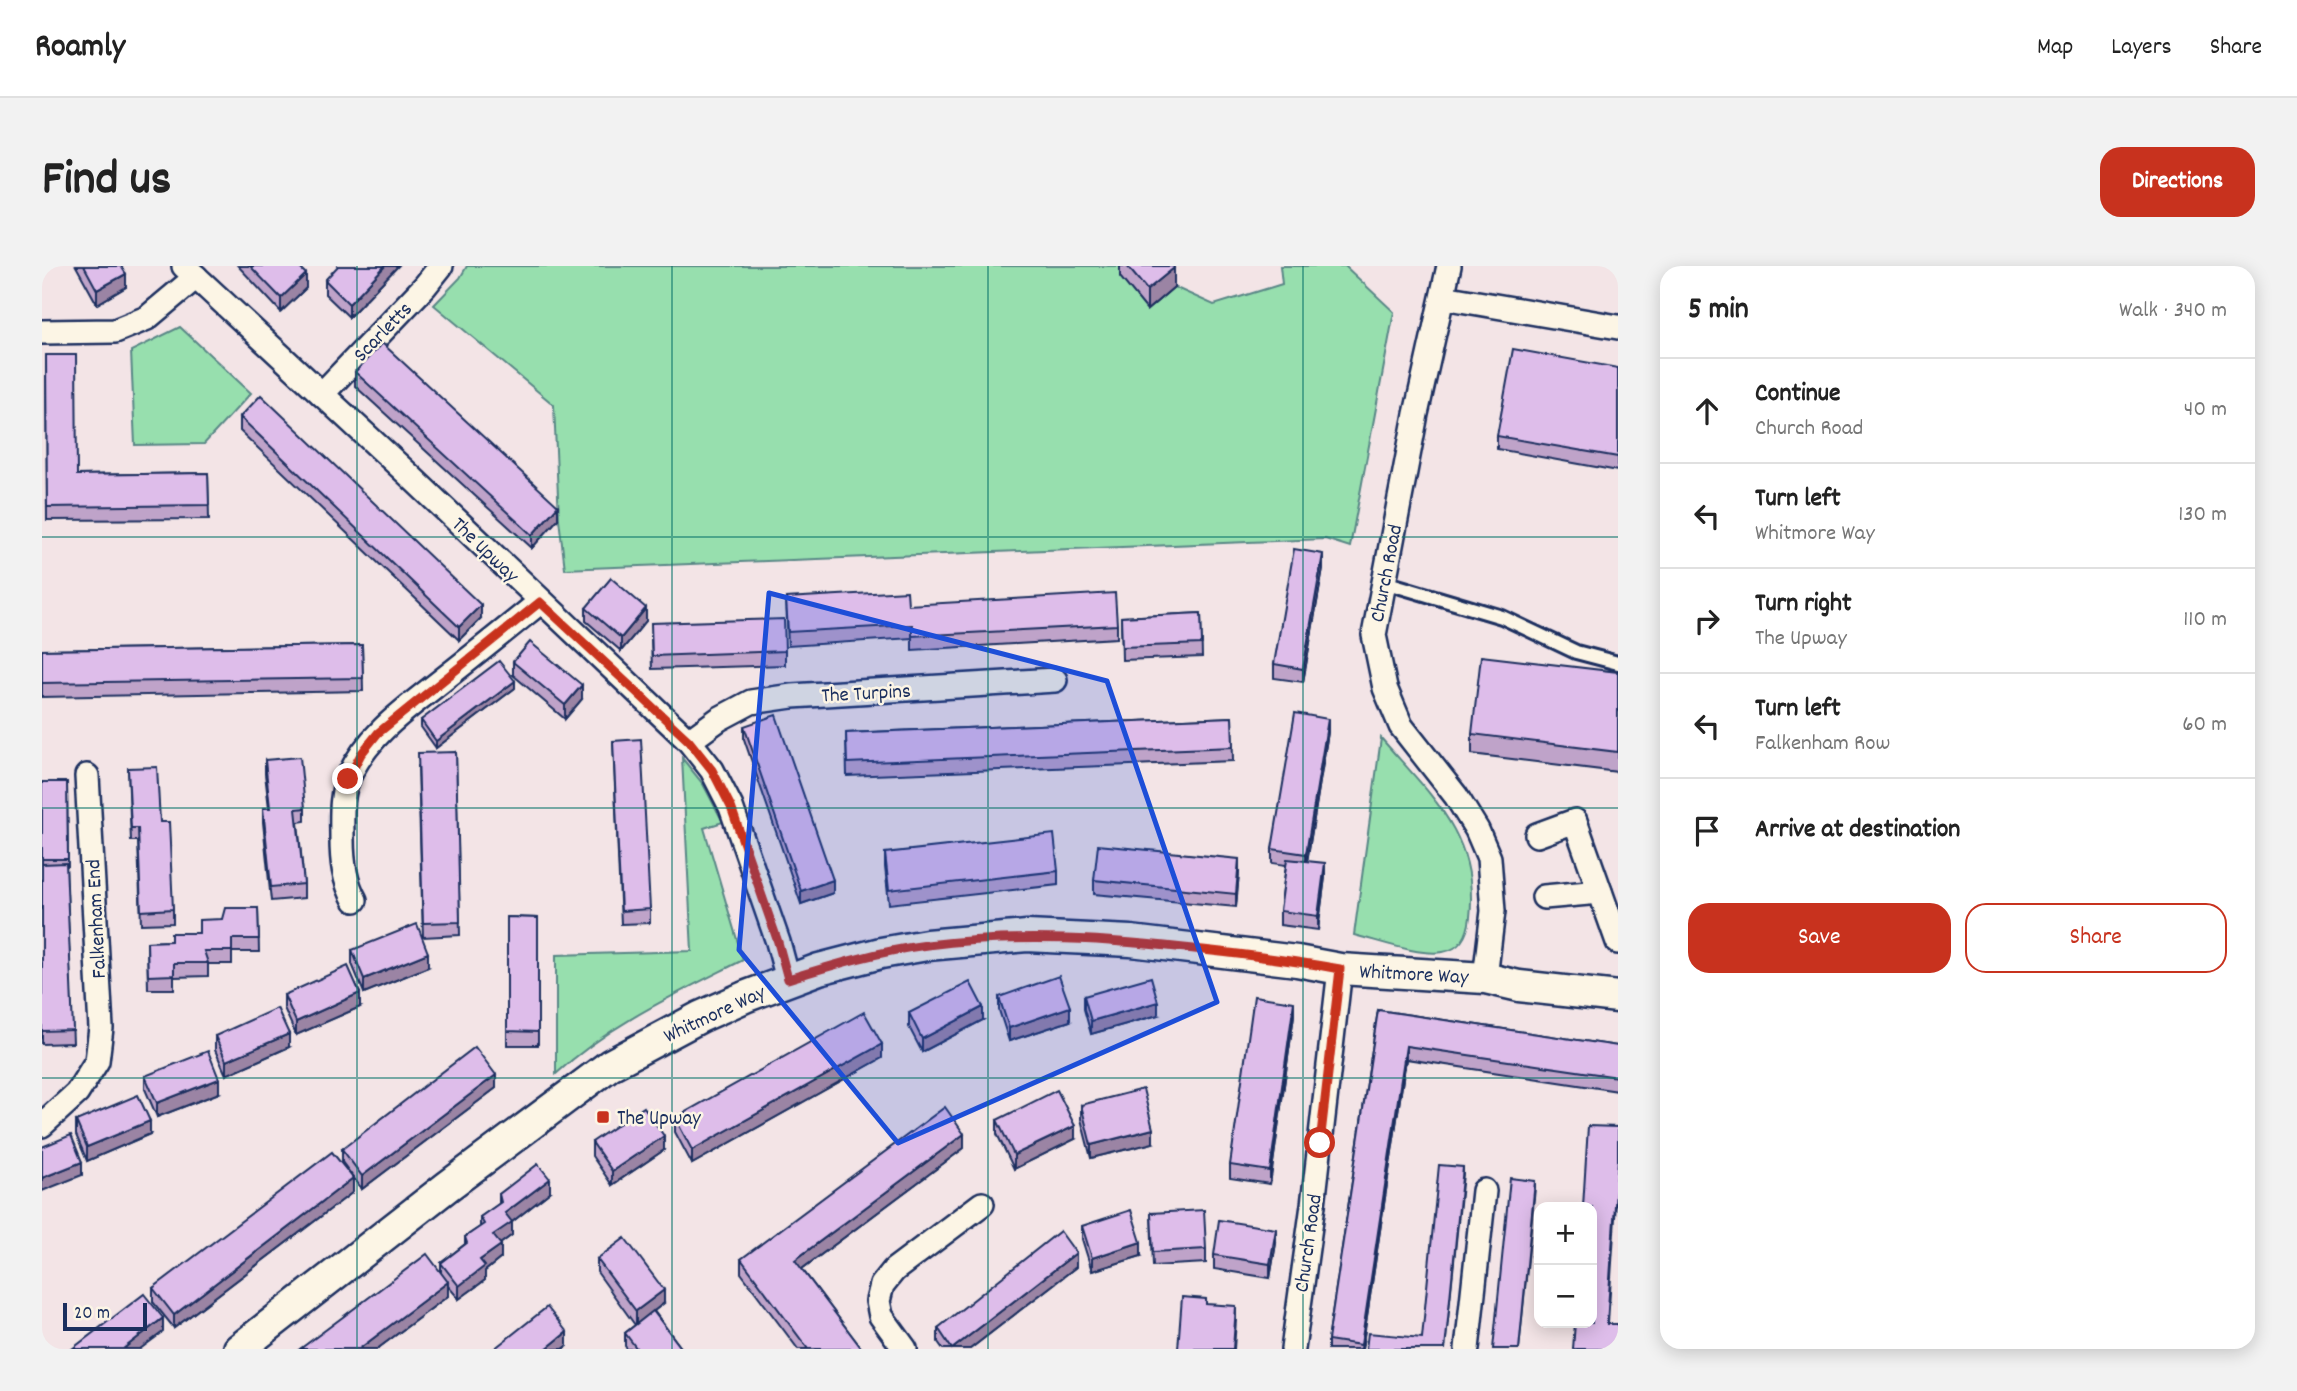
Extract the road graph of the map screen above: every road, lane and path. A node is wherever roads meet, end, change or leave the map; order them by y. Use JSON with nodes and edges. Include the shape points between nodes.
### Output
{"nodes":[{"id":1,"x":441,"y":266,"type":"edge"},
{"id":2,"x":1449,"y":266,"type":"edge"},
{"id":3,"x":190,"y":272,"type":"edge"},
{"id":4,"x":1443,"y":297,"type":"junction"},
{"id":5,"x":1618,"y":327,"type":"edge"},
{"id":6,"x":42,"y":332,"type":"edge"},
{"id":7,"x":322,"y":394,"type":"junction"},
{"id":8,"x":1384,"y":582,"type":"junction"},
{"id":9,"x":540,"y":602,"type":"junction"},
{"id":10,"x":1618,"y":663,"type":"edge"},
{"id":11,"x":1055,"y":680,"type":"dead end"},
{"id":12,"x":689,"y":741,"type":"junction"},
{"id":13,"x":87,"y":776,"type":"dead end"},
{"id":14,"x":1537,"y":835,"type":"dead end"},
{"id":15,"x":1600,"y":892,"type":"junction"},
{"id":16,"x":1544,"y":897,"type":"dead end"},
{"id":17,"x":355,"y":900,"type":"dead end"},
{"id":18,"x":1618,"y":942,"type":"edge"},
{"id":19,"x":1340,"y":969,"type":"junction"},
{"id":20,"x":1485,"y":978,"type":"junction"},
{"id":21,"x":788,"y":979,"type":"junction"},
{"id":22,"x":1618,"y":997,"type":"edge"},
{"id":23,"x":42,"y":1125,"type":"edge"},
{"id":24,"x":1484,"y":1191,"type":"dead end"},
{"id":25,"x":982,"y":1205,"type":"dead end"},
{"id":26,"x":239,"y":1349,"type":"edge"},
{"id":27,"x":905,"y":1349,"type":"edge"},
{"id":28,"x":1293,"y":1349,"type":"edge"},
{"id":29,"x":1467,"y":1349,"type":"edge"}],
"edges":[{"from":1,"to":7,"type":"street","name":"Scarletts"},
{"from":2,"to":4,"type":"street","name":"Church Road"},
{"from":3,"to":6,"type":"street","via":[[147,318],[115,331]]},
{"from":3,"to":7,"type":"street","name":"The Upway"},
{"from":4,"to":5,"type":"street"},
{"from":4,"to":8,"type":"street","name":"Church Road"},
{"from":7,"to":9,"type":"street","name":"The Upway"},
{"from":8,"to":10,"type":"lane","via":[[1502,617],[1576,652]]},
{"from":8,"to":20,"type":"street","name":"Church Road","via":[[1374,635],[1385,688],[1401,726],[1457,796],[1489,858],[1493,911]]},
{"from":9,"to":12,"type":"street","name":"The Upway"},
{"from":9,"to":17,"type":"street","via":[[378,733],[361,754],[341,805],[342,864]]},
{"from":11,"to":12,"type":"street","name":"The Turpins","via":[[751,702]]},
{"from":12,"to":21,"type":"street","name":"The Upway","via":[[712,770],[731,807]]},
{"from":13,"to":23,"type":"street","name":"Falkenham End","via":[[101,1028],[97,1061],[77,1093]]},
{"from":14,"to":15,"type":"street","via":[[1575,821]]},
{"from":15,"to":16,"type":"street"},
{"from":15,"to":18,"type":"street"},
{"from":19,"to":20,"type":"street","name":"Whitmore Way"},
{"from":19,"to":21,"type":"street","name":"Whitmore Way","via":[[1131,941],[1027,936],[892,951]]},
{"from":19,"to":28,"type":"street","name":"Church Road"},
{"from":20,"to":22,"type":"street","name":"Whitmore Way"},
{"from":21,"to":26,"type":"street","name":"Whitmore Way","via":[[700,1017],[610,1065]]},
{"from":24,"to":29,"type":"street"},
{"from":25,"to":27,"type":"street","via":[[894,1270],[882,1285],[881,1316]]}]}
